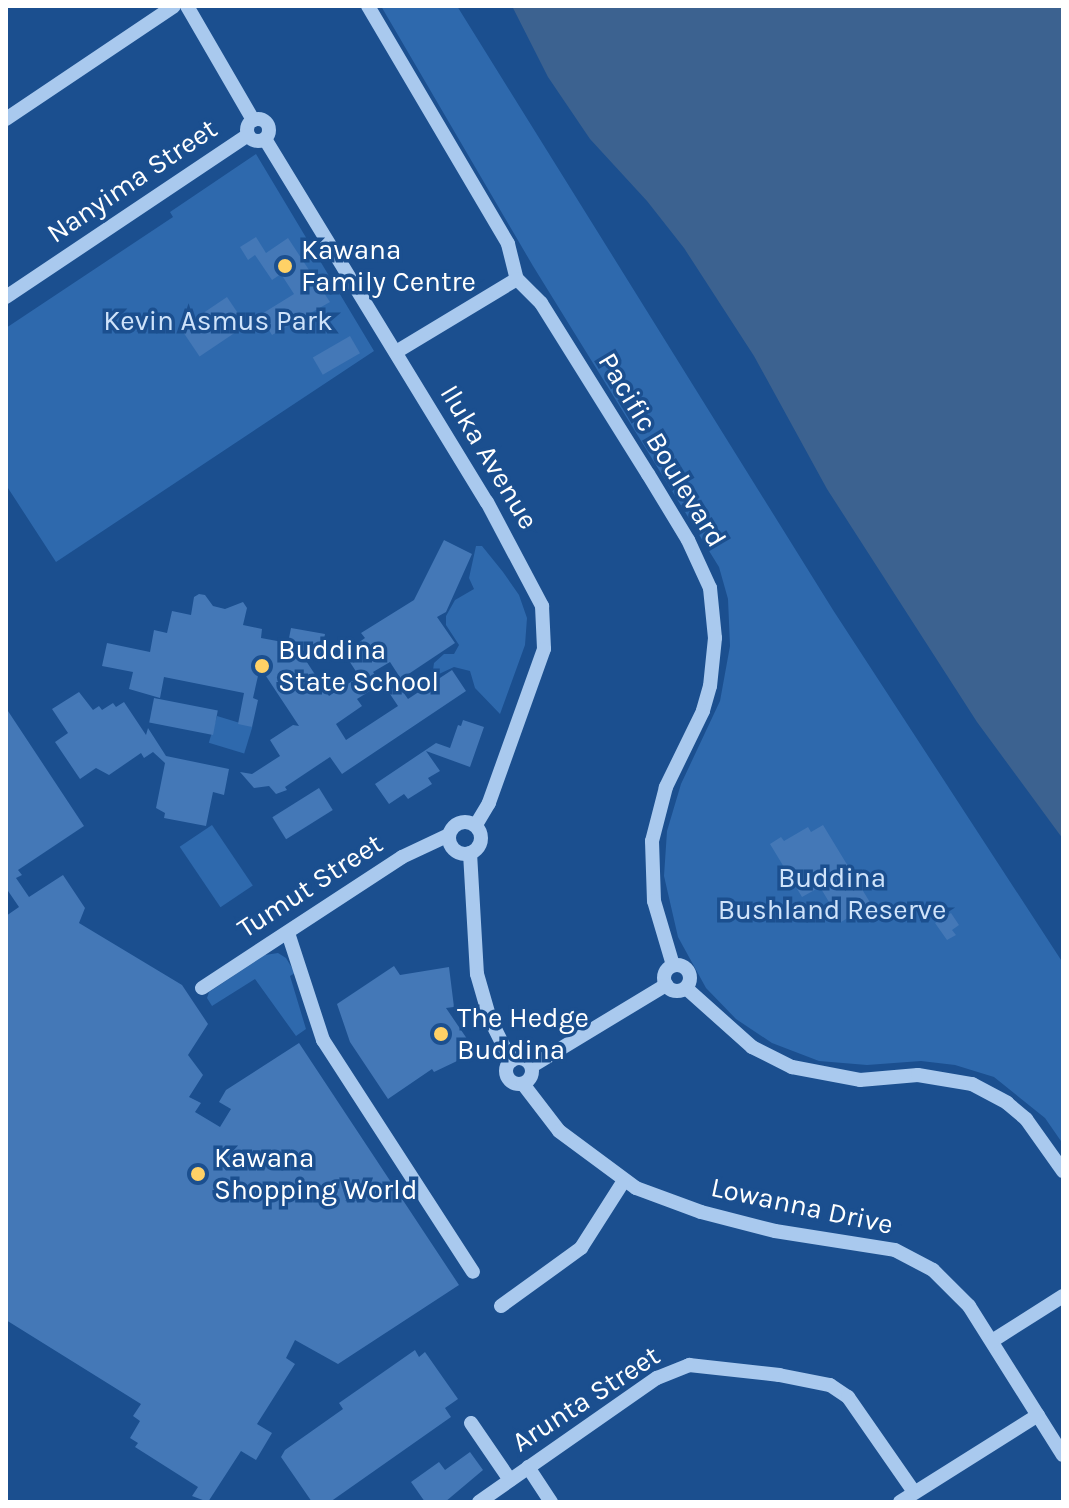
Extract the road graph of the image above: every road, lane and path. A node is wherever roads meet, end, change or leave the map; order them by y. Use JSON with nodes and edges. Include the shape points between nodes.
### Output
{"nodes":[{"id":1,"x":174,"y":6,"type":"edge"},
{"id":2,"x":187,"y":6,"type":"edge"},
{"id":3,"x":368,"y":6,"type":"edge"},
{"id":4,"x":6,"y":119,"type":"edge"},
{"id":5,"x":253,"y":120,"type":"junction"},
{"id":6,"x":248,"y":135,"type":"junction"},
{"id":7,"x":265,"y":139,"type":"junction"},
{"id":8,"x":517,"y":279,"type":"junction"},
{"id":9,"x":6,"y":297,"type":"edge"},
{"id":10,"x":396,"y":352,"type":"junction"},
{"id":11,"x":476,"y":825,"type":"junction"},
{"id":12,"x":449,"y":835,"type":"junction"},
{"id":13,"x":470,"y":853,"type":"junction"},
{"id":14,"x":288,"y":933,"type":"junction"},
{"id":15,"x":673,"y":965,"type":"junction"},
{"id":16,"x":666,"y":985,"type":"junction"},
{"id":17,"x":202,"y":988,"type":"dead end"},
{"id":18,"x":686,"y":988,"type":"junction"},
{"id":19,"x":511,"y":1061,"type":"junction"},
{"id":20,"x":532,"y":1066,"type":"junction"},
{"id":21,"x":523,"y":1084,"type":"junction"},
{"id":22,"x":1063,"y":1171,"type":"edge"},
{"id":23,"x":623,"y":1182,"type":"junction"},
{"id":24,"x":473,"y":1272,"type":"dead end"},
{"id":25,"x":1063,"y":1296,"type":"edge"},
{"id":26,"x":501,"y":1306,"type":"dead end"},
{"id":27,"x":992,"y":1341,"type":"junction"},
{"id":28,"x":1038,"y":1415,"type":"junction"},
{"id":29,"x":471,"y":1423,"type":"dead end"},
{"id":30,"x":1063,"y":1455,"type":"edge"},
{"id":31,"x":528,"y":1467,"type":"junction"},
{"id":32,"x":510,"y":1480,"type":"junction"},
{"id":33,"x":914,"y":1492,"type":"junction"},
{"id":34,"x":479,"y":1502,"type":"edge"},
{"id":35,"x":551,"y":1502,"type":"edge"},
{"id":36,"x":900,"y":1502,"type":"edge"}],
"edges":[{"from":1,"to":4,"type":"street"},
{"from":2,"to":5,"type":"street"},
{"from":3,"to":8,"type":"street","name":"Pacific Boulevard","via":[[508,244]]},
{"from":5,"to":6,"type":"street"},
{"from":5,"to":7,"type":"street","via":[[268,126]]},
{"from":6,"to":7,"type":"street","via":[[255,141]]},
{"from":6,"to":9,"type":"street","name":"Nanyima Street"},
{"from":7,"to":10,"type":"street","name":"Iluka Avenue"},
{"from":8,"to":10,"type":"street"},
{"from":8,"to":15,"type":"street","name":"Pacific Boulevard","via":[[541,303],[648,474],[710,588],[715,655],[710,686],[666,787],[652,841],[654,901]]},
{"from":10,"to":11,"type":"street","name":"Iluka Avenue","via":[[542,606],[544,649],[489,803]]},
{"from":11,"to":12,"type":"street","via":[[460,822]]},
{"from":11,"to":13,"type":"street","via":[[482,838]]},
{"from":12,"to":13,"type":"street","via":[[453,848]]},
{"from":12,"to":14,"type":"street","name":"Tumut Street","via":[[402,857]]},
{"from":13,"to":19,"type":"street","via":[[477,974],[486,1009]]},
{"from":14,"to":17,"type":"street","name":"Tumut Street"},
{"from":14,"to":24,"type":"street","via":[[323,1040]]},
{"from":15,"to":16,"type":"street","via":[[664,975]]},
{"from":15,"to":18,"type":"street","via":[[689,971]]},
{"from":16,"to":18,"type":"street","via":[[678,991]]},
{"from":16,"to":20,"type":"street"},
{"from":18,"to":22,"type":"street","via":[[752,1047],[792,1067],[860,1080],[945,1077],[982,1088],[1026,1119]]},
{"from":19,"to":20,"type":"street","via":[[522,1058]]},
{"from":19,"to":21,"type":"street","via":[[508,1077]]},
{"from":20,"to":21,"type":"street","via":[[531,1077]]},
{"from":21,"to":23,"type":"street","name":"Lowanna Drive","via":[[559,1131]]},
{"from":23,"to":26,"type":"street","via":[[581,1248]]},
{"from":23,"to":27,"type":"street","name":"Lowanna Drive","via":[[701,1212],[775,1231],[895,1250],[933,1270],[954,1289]]},
{"from":25,"to":27,"type":"street"},
{"from":27,"to":28,"type":"street","name":"Lowanna Drive"},
{"from":28,"to":30,"type":"street","name":"Lowanna Drive"},
{"from":28,"to":33,"type":"street"},
{"from":29,"to":32,"type":"street"},
{"from":31,"to":32,"type":"street","name":"Arunta Street"},
{"from":31,"to":33,"type":"street","name":"Arunta Street","via":[[657,1378],[689,1365],[830,1385],[848,1397]]},
{"from":31,"to":35,"type":"street"},
{"from":32,"to":34,"type":"street","name":"Arunta Street"},
{"from":33,"to":36,"type":"street"}]}
